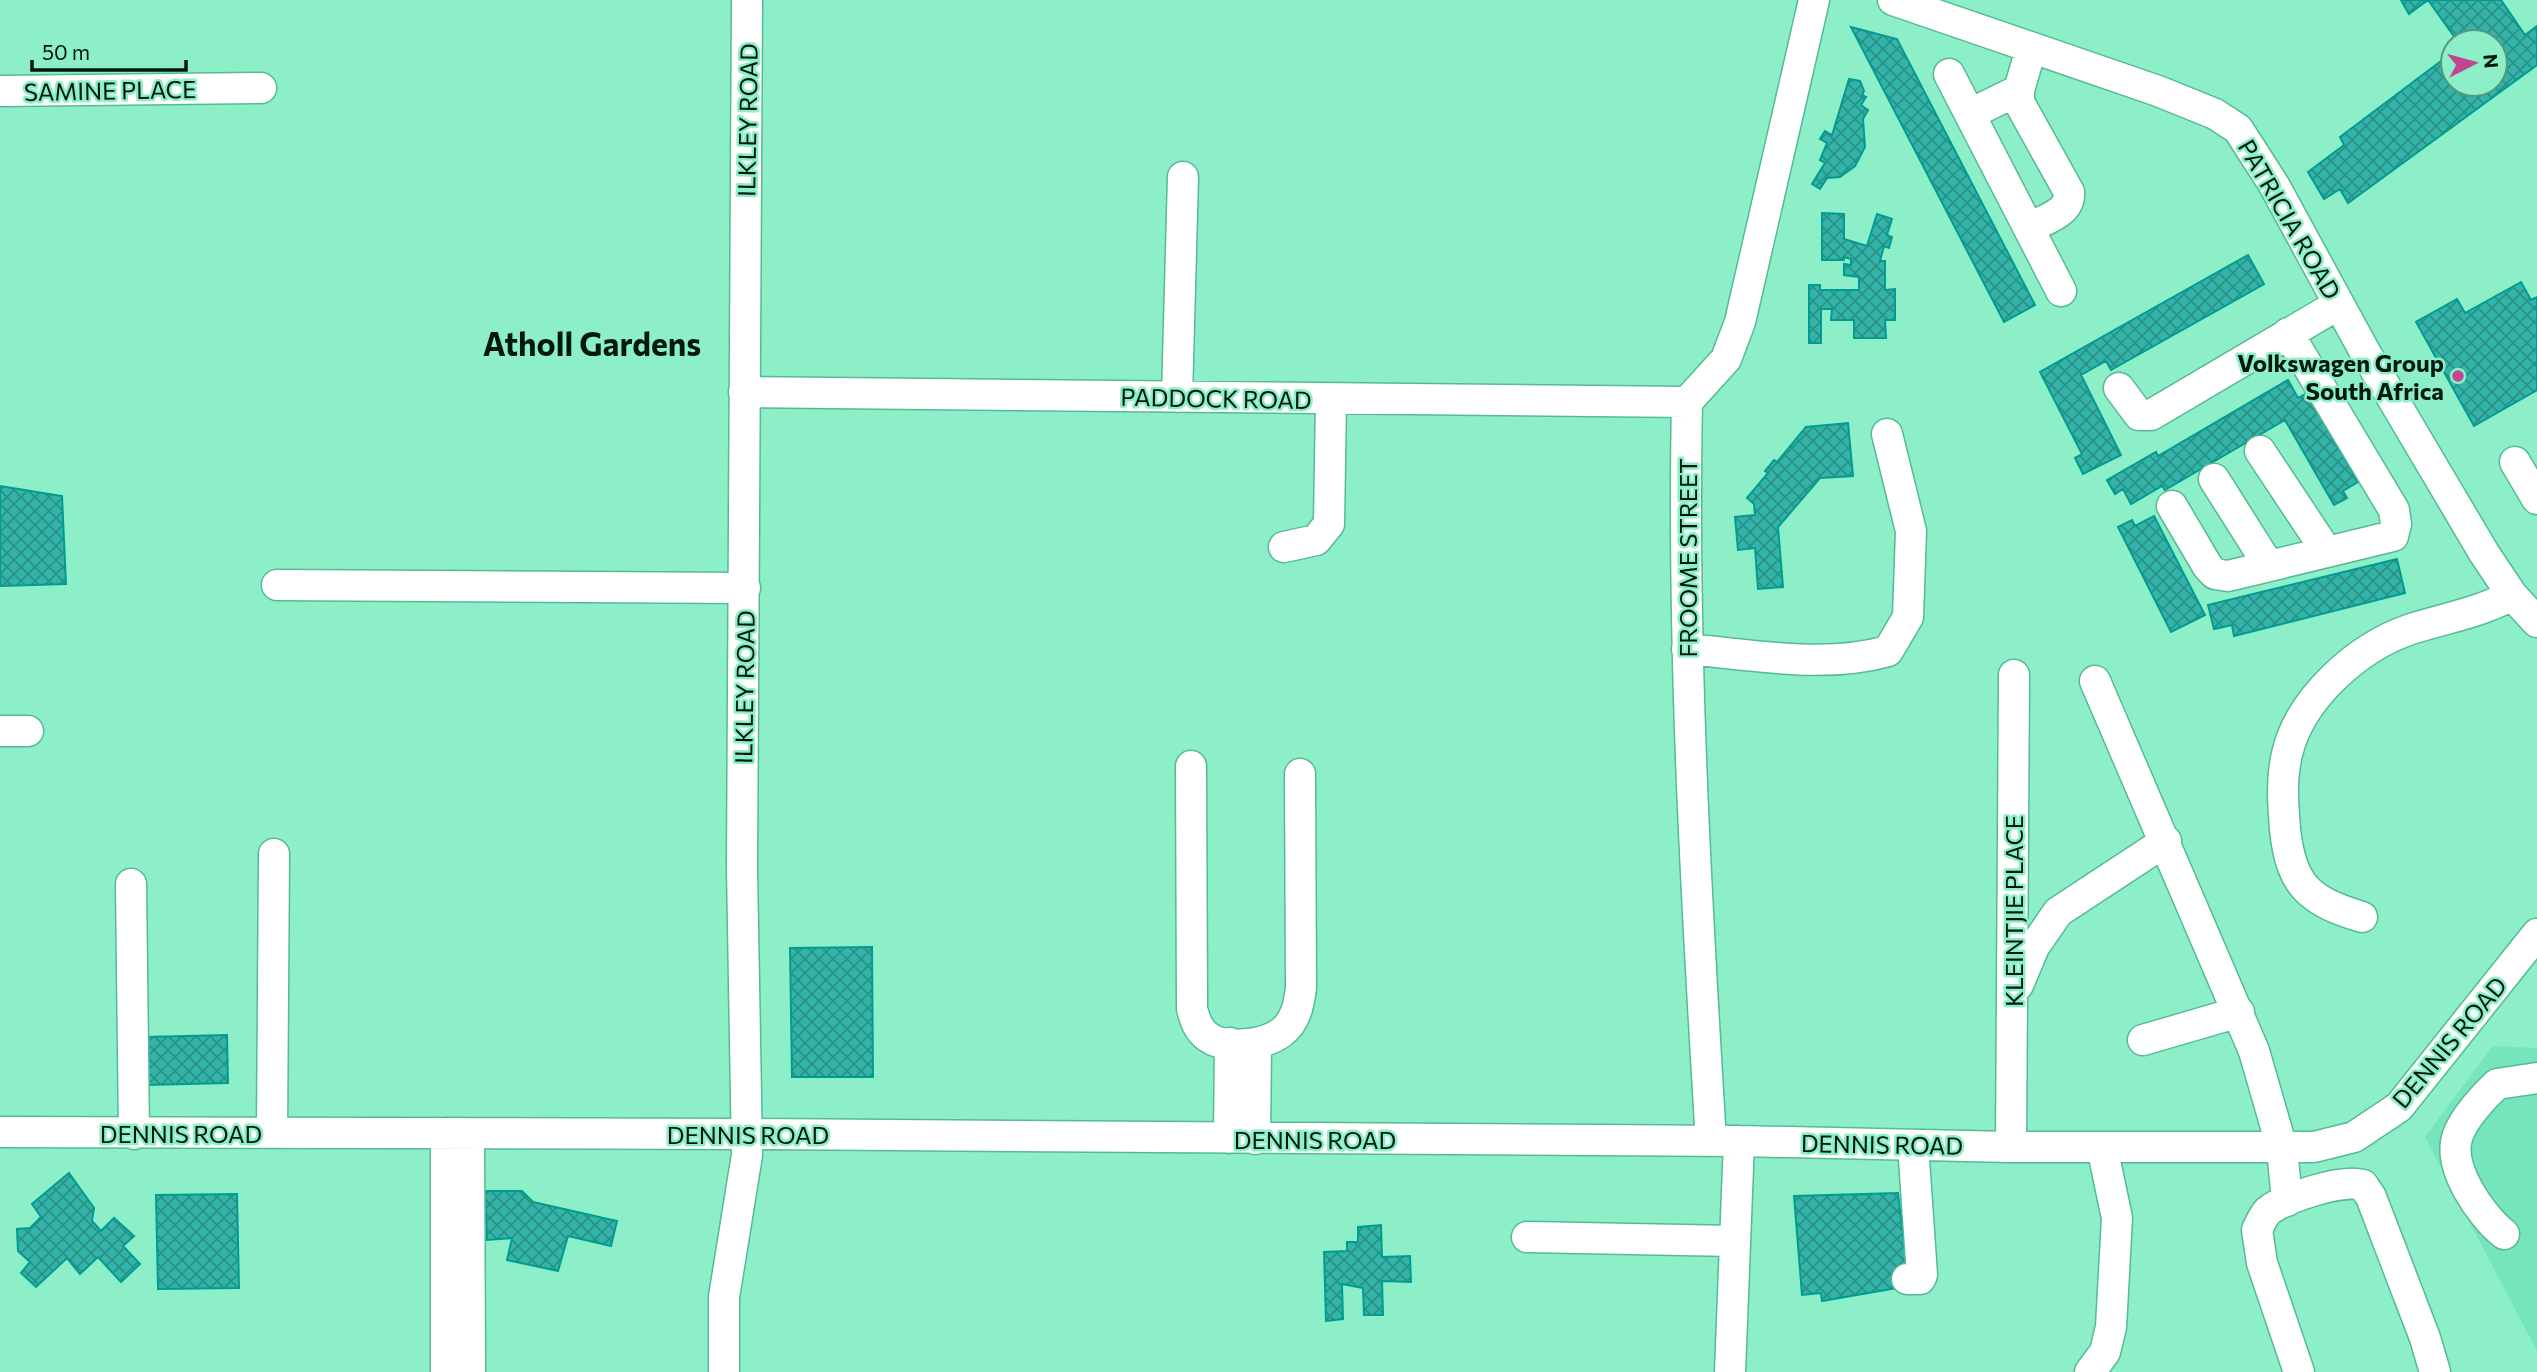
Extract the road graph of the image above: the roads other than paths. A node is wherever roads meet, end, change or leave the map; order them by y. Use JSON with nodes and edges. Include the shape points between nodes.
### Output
{"nodes":[{"id":1,"x":747,"y":0,"type":"edge"},
{"id":2,"x":1814,"y":0,"type":"edge"},
{"id":3,"x":1893,"y":0,"type":"edge"},
{"id":4,"x":2031,"y":50,"type":"junction"},
{"id":5,"x":1950,"y":74,"type":"dead end"},
{"id":6,"x":261,"y":88,"type":"dead end"},
{"id":7,"x":2019,"y":90,"type":"junction"},
{"id":8,"x":0,"y":91,"type":"edge"},
{"id":9,"x":1970,"y":114,"type":"junction"},
{"id":10,"x":1183,"y":177,"type":"dead end"},
{"id":11,"x":2029,"y":228,"type":"junction"},
{"id":12,"x":2061,"y":291,"type":"dead end"},
{"id":13,"x":2339,"y":304,"type":"junction"},
{"id":14,"x":2288,"y":333,"type":"junction"},
{"id":15,"x":2119,"y":388,"type":"dead end"},
{"id":16,"x":744,"y":392,"type":"junction"},
{"id":17,"x":1177,"y":397,"type":"junction"},
{"id":18,"x":1331,"y":401,"type":"junction"},
{"id":19,"x":1687,"y":402,"type":"junction"},
{"id":20,"x":1887,"y":435,"type":"dead end"},
{"id":21,"x":2260,"y":451,"type":"dead end"},
{"id":22,"x":2515,"y":462,"type":"dead end"},
{"id":23,"x":2214,"y":480,"type":"dead end"},
{"id":24,"x":2537,"y":499,"type":"edge"},
{"id":25,"x":2172,"y":506,"type":"dead end"},
{"id":26,"x":1284,"y":547,"type":"dead end"},
{"id":27,"x":2326,"y":552,"type":"junction"},
{"id":28,"x":2269,"y":566,"type":"junction"},
{"id":29,"x":278,"y":585,"type":"dead end"},
{"id":30,"x":745,"y":588,"type":"junction"},
{"id":31,"x":2512,"y":595,"type":"junction"},
{"id":32,"x":2537,"y":622,"type":"edge"},
{"id":33,"x":1688,"y":649,"type":"junction"},
{"id":34,"x":2014,"y":675,"type":"dead end"},
{"id":35,"x":2095,"y":681,"type":"dead end"},
{"id":36,"x":1191,"y":765,"type":"dead end"},
{"id":37,"x":1300,"y":774,"type":"dead end"},
{"id":38,"x":2166,"y":841,"type":"junction"},
{"id":39,"x":274,"y":854,"type":"dead end"},
{"id":40,"x":131,"y":884,"type":"dead end"},
{"id":41,"x":2362,"y":917,"type":"dead end"},
{"id":42,"x":2537,"y":934,"type":"edge"},
{"id":43,"x":2012,"y":999,"type":"junction"},
{"id":44,"x":2239,"y":1012,"type":"junction"},
{"id":45,"x":2143,"y":1040,"type":"dead end"},
{"id":46,"x":1243,"y":1043,"type":"junction"},
{"id":47,"x":2537,"y":1078,"type":"edge"},
{"id":48,"x":0,"y":1132,"type":"edge"},
{"id":49,"x":272,"y":1133,"type":"junction"},
{"id":50,"x":457,"y":1133,"type":"junction"},
{"id":51,"x":134,"y":1134,"type":"junction"},
{"id":52,"x":746,"y":1134,"type":"junction"},
{"id":53,"x":1242,"y":1138,"type":"junction"},
{"id":54,"x":1725,"y":1141,"type":"junction"},
{"id":55,"x":1913,"y":1145,"type":"junction"},
{"id":56,"x":2011,"y":1147,"type":"junction"},
{"id":57,"x":2102,"y":1147,"type":"junction"},
{"id":58,"x":2282,"y":1148,"type":"junction"},
{"id":59,"x":2287,"y":1202,"type":"junction"},
{"id":60,"x":2504,"y":1234,"type":"dead end"},
{"id":61,"x":1527,"y":1237,"type":"dead end"},
{"id":62,"x":1735,"y":1241,"type":"junction"},
{"id":63,"x":1908,"y":1279,"type":"dead end"},
{"id":64,"x":446,"y":1372,"type":"edge"},
{"id":65,"x":470,"y":1372,"type":"edge"},
{"id":66,"x":724,"y":1372,"type":"edge"},
{"id":67,"x":1730,"y":1372,"type":"edge"},
{"id":68,"x":2090,"y":1372,"type":"edge"},
{"id":69,"x":2299,"y":1372,"type":"edge"},
{"id":70,"x":2435,"y":1372,"type":"edge"}],
"edges":[{"from":1,"to":16,"type":"street","name":"ILKLEY ROAD"},
{"from":2,"to":19,"type":"street","via":[[1736,333],[1726,359]]},
{"from":3,"to":4,"type":"street","name":"PATRICIA ROAD"},
{"from":4,"to":7,"type":"street"},
{"from":4,"to":13,"type":"street","name":"PATRICIA ROAD","via":[[2158,91],[2238,129]]},
{"from":5,"to":9,"type":"street"},
{"from":6,"to":8,"type":"street","name":"SAMINE PLACE"},
{"from":7,"to":9,"type":"street"},
{"from":7,"to":11,"type":"street","via":[[2024,113],[2070,201]]},
{"from":9,"to":11,"type":"street"},
{"from":10,"to":17,"type":"street"},
{"from":11,"to":12,"type":"street"},
{"from":13,"to":14,"type":"street"},
{"from":13,"to":31,"type":"street","name":"PATRICIA ROAD"},
{"from":14,"to":15,"type":"street","via":[[2151,415],[2139,415]]},
{"from":14,"to":27,"type":"street","via":[[2394,510],[2393,536]]},
{"from":16,"to":17,"type":"street","name":"PADDOCK ROAD"},
{"from":16,"to":30,"type":"street","name":"ILKLEY ROAD"},
{"from":17,"to":18,"type":"street","name":"PADDOCK ROAD"},
{"from":18,"to":19,"type":"street","name":"PADDOCK ROAD"},
{"from":18,"to":26,"type":"street","via":[[1329,524],[1316,540]]},
{"from":19,"to":33,"type":"street","name":"FROOME STREET"},
{"from":20,"to":33,"type":"street","via":[[1911,531],[1908,617],[1888,651],[1855,660]]},
{"from":21,"to":27,"type":"street"},
{"from":22,"to":24,"type":"street"},
{"from":23,"to":28,"type":"street"},
{"from":25,"to":28,"type":"street","via":[[2215,574],[2228,576]]},
{"from":27,"to":28,"type":"street"},
{"from":29,"to":30,"type":"street"},
{"from":30,"to":52,"type":"street","name":"ILKLEY ROAD","via":[[741,868]]},
{"from":31,"to":32,"type":"street","name":"PATRICIA ROAD"},
{"from":31,"to":41,"type":"street","via":[[2483,610],[2409,630],[2356,657],[2333,678],[2295,733],[2287,752],[2283,791],[2294,870],[2314,898]]},
{"from":33,"to":54,"type":"street","name":"FROOME STREET","via":[[1694,867]]},
{"from":34,"to":43,"type":"street","name":"KLEINTJIE PLACE"},
{"from":35,"to":38,"type":"street"},
{"from":36,"to":46,"type":"street","via":[[1192,1009],[1196,1025],[1209,1039]]},
{"from":37,"to":46,"type":"street","via":[[1298,1011],[1284,1031]]},
{"from":38,"to":43,"type":"street","via":[[2058,912],[2034,947]]},
{"from":38,"to":44,"type":"street"},
{"from":39,"to":49,"type":"street"},
{"from":40,"to":51,"type":"street"},
{"from":42,"to":58,"type":"street","name":"DENNIS ROAD","via":[[2399,1107],[2354,1137],[2334,1144]]},
{"from":43,"to":56,"type":"street","name":"KLEINTJIE PLACE"},
{"from":44,"to":45,"type":"street"},
{"from":44,"to":58,"type":"street"},
{"from":46,"to":53,"type":"street"},
{"from":47,"to":60,"type":"street","via":[[2497,1084],[2458,1135],[2456,1151],[2473,1201]]},
{"from":48,"to":51,"type":"street","name":"DENNIS ROAD"},
{"from":49,"to":50,"type":"street","name":"DENNIS ROAD"},
{"from":49,"to":51,"type":"street","name":"DENNIS ROAD"},
{"from":50,"to":52,"type":"street","name":"DENNIS ROAD"},
{"from":50,"to":64,"type":"street"},
{"from":50,"to":65,"type":"street"},
{"from":52,"to":53,"type":"street","name":"DENNIS ROAD"},
{"from":52,"to":66,"type":"street","name":"ILKLEY ROAD","via":[[746,1174],[724,1297]]},
{"from":53,"to":54,"type":"street","name":"DENNIS ROAD"},
{"from":54,"to":55,"type":"street","name":"DENNIS ROAD"},
{"from":54,"to":62,"type":"street","name":"FROOME STREET"},
{"from":55,"to":56,"type":"street","name":"DENNIS ROAD"},
{"from":55,"to":63,"type":"street","via":[[1910,1231],[1922,1275]]},
{"from":56,"to":57,"type":"street","name":"DENNIS ROAD"},
{"from":57,"to":58,"type":"street","name":"DENNIS ROAD"},
{"from":57,"to":68,"type":"street","via":[[2117,1218],[2111,1327],[2105,1352]]},
{"from":58,"to":59,"type":"street"},
{"from":59,"to":69,"type":"street","via":[[2268,1212],[2257,1230],[2262,1263]]},
{"from":59,"to":70,"type":"street","via":[[2347,1182],[2363,1185]]},
{"from":61,"to":62,"type":"street"},
{"from":62,"to":67,"type":"street","name":"FROOME STREET"}]}
